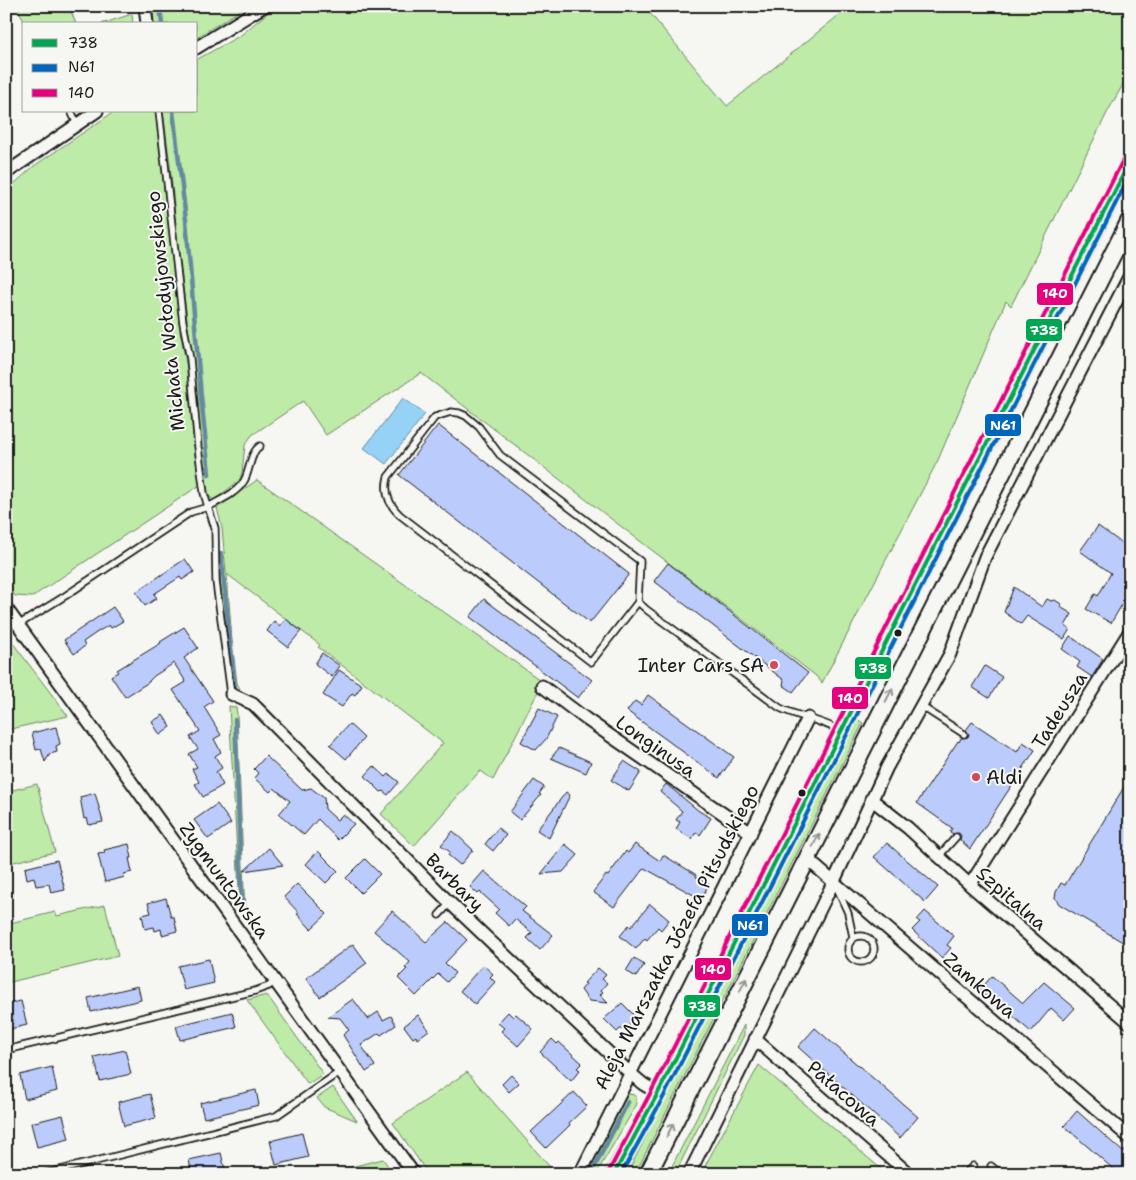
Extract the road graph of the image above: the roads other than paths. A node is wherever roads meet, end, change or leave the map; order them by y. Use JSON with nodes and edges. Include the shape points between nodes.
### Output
{"nodes":[{"id":1,"x":145,"y":6,"type":"edge"},
{"id":2,"x":264,"y":6,"type":"edge"},
{"id":3,"x":147,"y":22,"type":"edge"},
{"id":4,"x":198,"y":47,"type":"edge"},
{"id":5,"x":71,"y":112,"type":"edge"},
{"id":6,"x":95,"y":112,"type":"edge"},
{"id":7,"x":159,"y":112,"type":"edge"},
{"id":8,"x":77,"y":124,"type":"junction"},
{"id":9,"x":1130,"y":161,"type":"edge"},
{"id":10,"x":6,"y":173,"type":"edge"},
{"id":11,"x":1130,"y":220,"type":"edge"},
{"id":12,"x":1130,"y":275,"type":"edge"},
{"id":13,"x":260,"y":446,"type":"dead end"},
{"id":14,"x":208,"y":507,"type":"junction"},
{"id":15,"x":638,"y":602,"type":"junction"},
{"id":16,"x":6,"y":608,"type":"edge"},
{"id":17,"x":18,"y":625,"type":"junction"},
{"id":18,"x":1130,"y":630,"type":"edge"},
{"id":19,"x":542,"y":686,"type":"dead end"},
{"id":20,"x":231,"y":694,"type":"joint"},
{"id":21,"x":921,"y":706,"type":"junction"},
{"id":22,"x":808,"y":718,"type":"junction"},
{"id":23,"x":841,"y":731,"type":"junction"},
{"id":24,"x":964,"y":734,"type":"dead end"},
{"id":25,"x":871,"y":799,"type":"junction"},
{"id":26,"x":750,"y":833,"type":"junction"},
{"id":27,"x":956,"y":837,"type":"dead end"},
{"id":28,"x":939,"y":856,"type":"junction"},
{"id":29,"x":807,"y":859,"type":"junction"},
{"id":30,"x":834,"y":881,"type":"junction"},
{"id":31,"x":970,"y":885,"type":"junction"},
{"id":32,"x":450,"y":903,"type":"junction"},
{"id":33,"x":439,"y":915,"type":"dead end"},
{"id":34,"x":853,"y":938,"type":"junction"},
{"id":35,"x":276,"y":980,"type":"junction"},
{"id":36,"x":1130,"y":1023,"type":"edge"},
{"id":37,"x":755,"y":1039,"type":"junction"},
{"id":38,"x":6,"y":1050,"type":"edge"},
{"id":39,"x":341,"y":1071,"type":"junction"},
{"id":40,"x":630,"y":1073,"type":"junction"},
{"id":41,"x":658,"y":1093,"type":"junction"},
{"id":42,"x":1130,"y":1138,"type":"edge"},
{"id":43,"x":973,"y":1166,"type":"dead end"},
{"id":44,"x":992,"y":1166,"type":"dead end"},
{"id":45,"x":44,"y":1174,"type":"edge"},
{"id":46,"x":414,"y":1174,"type":"edge"},
{"id":47,"x":580,"y":1174,"type":"edge"},
{"id":48,"x":614,"y":1174,"type":"edge"},
{"id":49,"x":648,"y":1174,"type":"edge"},
{"id":50,"x":689,"y":1174,"type":"edge"},
{"id":51,"x":909,"y":1174,"type":"edge"},
{"id":52,"x":965,"y":1174,"type":"edge"},
{"id":53,"x":1001,"y":1174,"type":"edge"}],
"edges":[{"from":1,"to":3,"type":"street"},
{"from":2,"to":4,"type":"street"},
{"from":5,"to":8,"type":"lane"},
{"from":6,"to":8,"type":"street"},
{"from":7,"to":14,"type":"lane","name":"Michała Wołodyjowskiego","via":[[198,447]]},
{"from":8,"to":10,"type":"street"},
{"from":9,"to":23,"type":"main road"},
{"from":29,"to":11,"type":"main road","one_way":true},
{"from":12,"to":21,"type":"street","via":[[985,557],[950,654]]},
{"from":13,"to":14,"type":"lane","via":[[243,483],[232,494]]},
{"from":14,"to":17,"type":"lane","via":[[190,512]]},
{"from":14,"to":20,"type":"lane","name":"Michała Wołodyjowskiego","via":[[216,528],[216,582]]},
{"from":15,"to":15,"type":"lane","via":[[640,561],[500,455],[479,427],[466,416],[451,412],[435,417],[388,477],[389,500],[400,515],[592,662]]},
{"from":15,"to":22,"type":"lane","via":[[780,708]]},
{"from":16,"to":17,"type":"street","name":"Zygmuntowska"},
{"from":17,"to":35,"type":"street","name":"Zygmuntowska"},
{"from":18,"to":31,"type":"street","name":"Tadeusza"},
{"from":19,"to":26,"type":"street","name":"Longinusa"},
{"from":20,"to":32,"type":"street","name":"Barbary","via":[[253,704]]},
{"from":21,"to":24,"type":"lane"},
{"from":21,"to":25,"type":"street"},
{"from":22,"to":23,"type":"lane"},
{"from":22,"to":26,"type":"street","name":"Aleja Marszałka Józefa Piłsudskiego"},
{"from":23,"to":41,"type":"main road"},
{"from":25,"to":28,"type":"street","name":"Szpitalna"},
{"from":25,"to":30,"type":"street"},
{"from":26,"to":40,"type":"street","name":"Aleja Marszałka Józefa Piłsudskiego"},
{"from":27,"to":28,"type":"lane"},
{"from":28,"to":31,"type":"street","name":"Szpitalna"},
{"from":29,"to":30,"type":"street","name":"Zamkowa"},
{"from":49,"to":29,"type":"main road","one_way":true},
{"from":30,"to":34,"type":"lane","via":[[848,913]]},
{"from":30,"to":37,"type":"street"},
{"from":30,"to":42,"type":"street","name":"Zamkowa"},
{"from":31,"to":36,"type":"street","name":"Szpitalna"},
{"from":32,"to":33,"type":"lane"},
{"from":32,"to":40,"type":"street","name":"Barbary"},
{"from":34,"to":34,"type":"lane","via":[[848,944],[848,952],[856,962],[865,962],[874,952],[871,939],[862,935]]},
{"from":35,"to":38,"type":"lane","via":[[255,991]]},
{"from":35,"to":39,"type":"street","name":"Zygmuntowska"},
{"from":37,"to":50,"type":"street"},
{"from":37,"to":51,"type":"street","name":"Pałacowa"},
{"from":39,"to":45,"type":"lane","via":[[276,1116]]},
{"from":39,"to":46,"type":"street","name":"Zygmuntowska"},
{"from":40,"to":41,"type":"street","name":"Barbary"},
{"from":40,"to":47,"type":"street","name":"Aleja Marszałka Józefa Piłsudskiego"},
{"from":41,"to":48,"type":"main road"},
{"from":43,"to":52,"type":"lane"},
{"from":44,"to":53,"type":"lane"}]}
